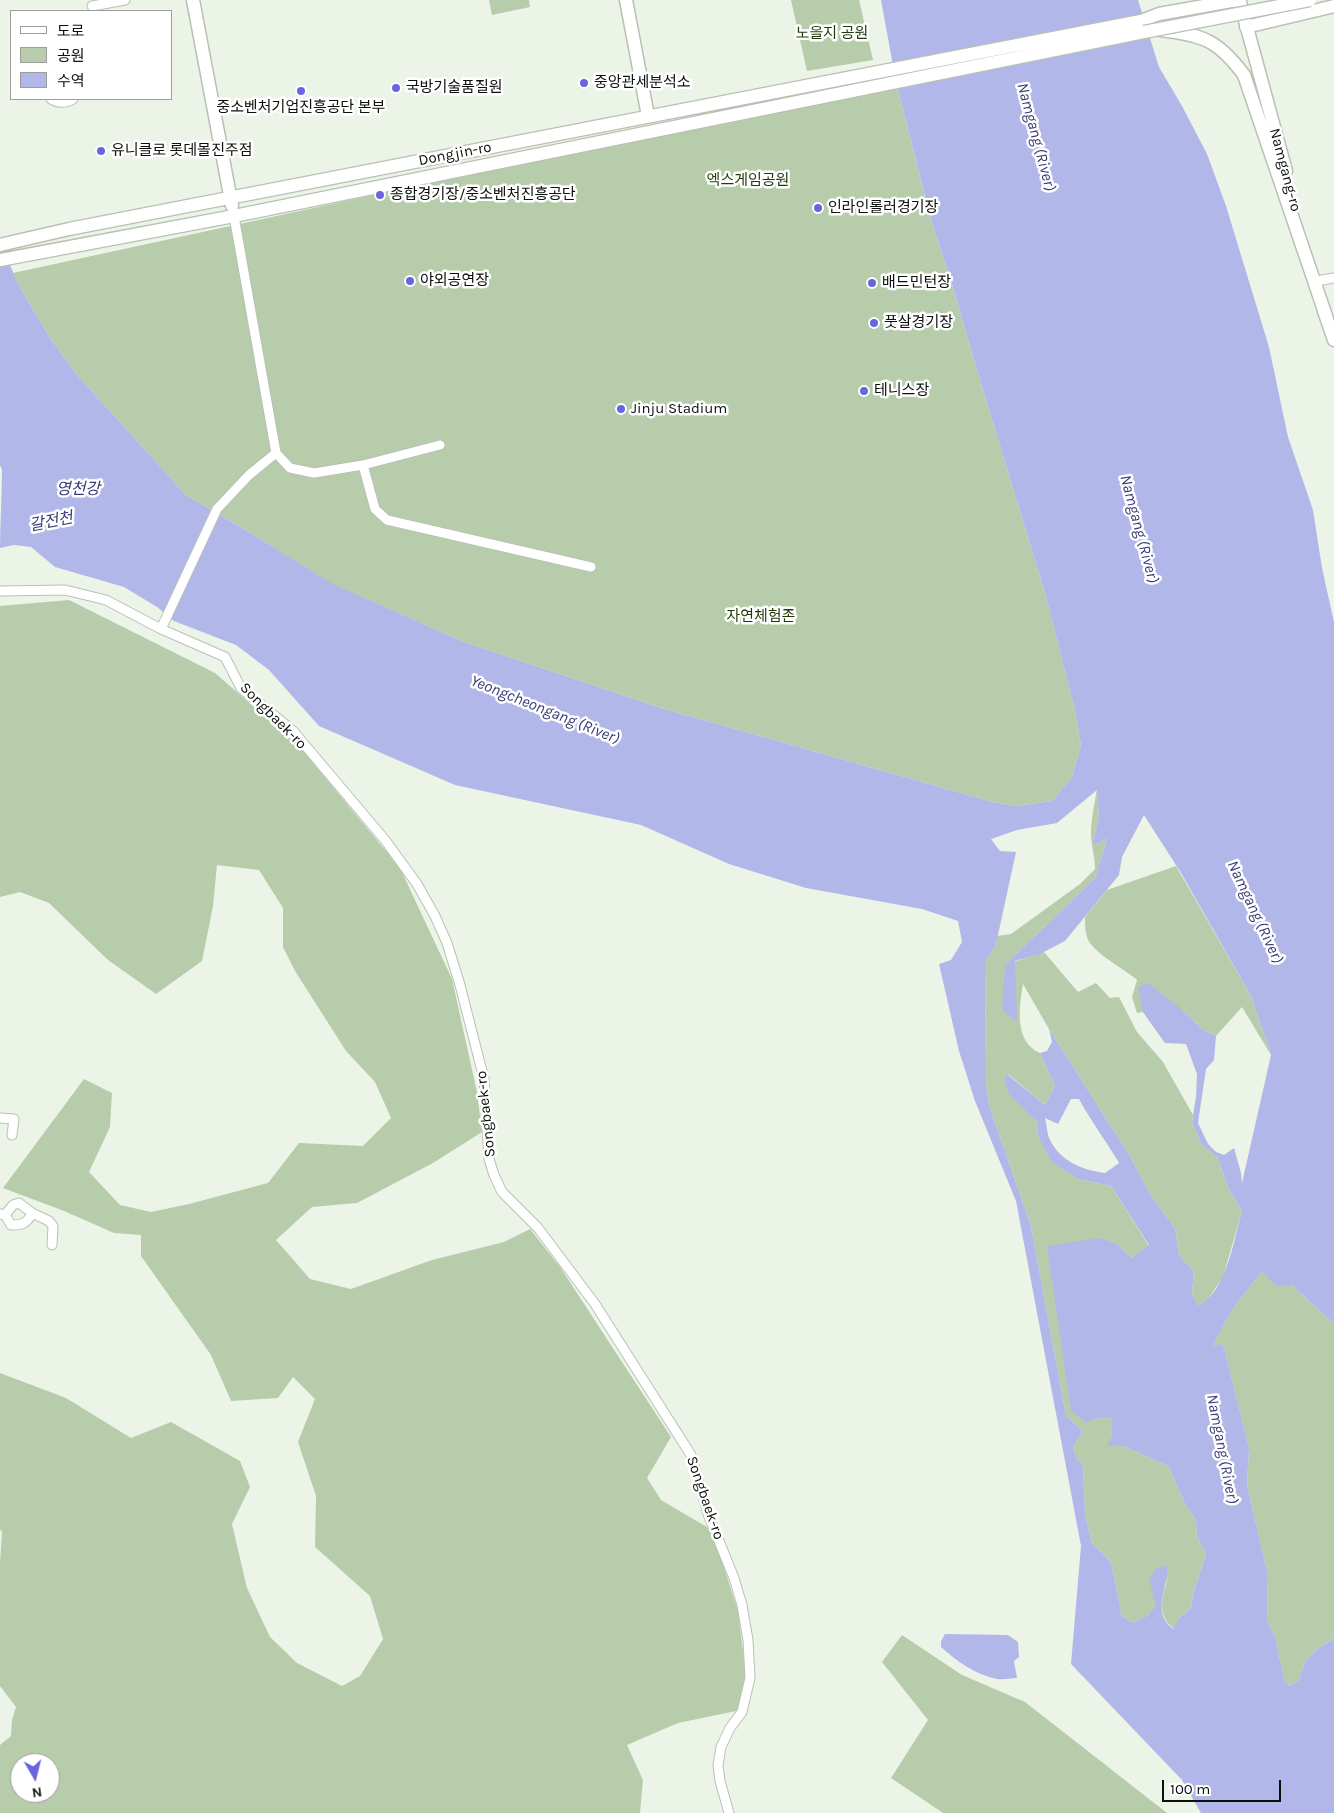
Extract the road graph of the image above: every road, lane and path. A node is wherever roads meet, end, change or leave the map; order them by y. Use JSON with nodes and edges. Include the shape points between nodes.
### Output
{"nodes":[{"id":1,"x":125,"y":0,"type":"edge"},
{"id":2,"x":193,"y":0,"type":"edge"},
{"id":3,"x":626,"y":0,"type":"edge"},
{"id":4,"x":1181,"y":0,"type":"edge"},
{"id":5,"x":1238,"y":0,"type":"edge"},
{"id":6,"x":1310,"y":0,"type":"edge"},
{"id":7,"x":92,"y":6,"type":"edge"},
{"id":8,"x":1334,"y":6,"type":"edge"},
{"id":9,"x":1159,"y":14,"type":"junction"},
{"id":10,"x":1246,"y":27,"type":"junction"},
{"id":11,"x":1158,"y":29,"type":"junction"},
{"id":12,"x":54,"y":100,"type":"edge"},
{"id":13,"x":71,"y":100,"type":"edge"},
{"id":14,"x":648,"y":116,"type":"junction"},
{"id":15,"x":230,"y":198,"type":"junction"},
{"id":16,"x":234,"y":216,"type":"junction"},
{"id":17,"x":0,"y":245,"type":"edge"},
{"id":18,"x":0,"y":260,"type":"edge"},
{"id":19,"x":1334,"y":278,"type":"edge"},
{"id":20,"x":1316,"y":281,"type":"junction"},
{"id":21,"x":1327,"y":319,"type":"junction"},
{"id":22,"x":1334,"y":340,"type":"edge"},
{"id":23,"x":440,"y":445,"type":"dead end"},
{"id":24,"x":276,"y":453,"type":"junction"},
{"id":25,"x":363,"y":465,"type":"junction"},
{"id":26,"x":591,"y":567,"type":"dead end"},
{"id":27,"x":0,"y":591,"type":"edge"},
{"id":28,"x":161,"y":629,"type":"junction"},
{"id":29,"x":0,"y":1118,"type":"edge"},
{"id":30,"x":12,"y":1135,"type":"dead end"},
{"id":31,"x":32,"y":1213,"type":"junction"},
{"id":32,"x":2,"y":1215,"type":"edge"},
{"id":33,"x":52,"y":1245,"type":"dead end"},
{"id":34,"x":729,"y":1813,"type":"edge"}],
"edges":[{"from":1,"to":7,"type":"street"},
{"from":2,"to":15,"type":"street"},
{"from":3,"to":14,"type":"street"},
{"from":4,"to":9,"type":"street"},
{"from":5,"to":9,"type":"street"},
{"from":5,"to":10,"type":"street","name":"Namgang-ro"},
{"from":6,"to":11,"type":"street","name":"Dongjin-ro","bridge":true},
{"from":8,"to":10,"type":"street"},
{"from":9,"to":14,"type":"street","name":"Dongjin-ro","via":[[1141,21]]},
{"from":10,"to":20,"type":"street","name":"Namgang-ro"},
{"from":11,"to":16,"type":"street","name":"Dongjin-ro","bridge":true},
{"from":11,"to":21,"type":"street","via":[[1205,39],[1230,56],[1244,75]]},
{"from":12,"to":13,"type":"street"},
{"from":14,"to":15,"type":"street","name":"Dongjin-ro"},
{"from":15,"to":16,"type":"street"},
{"from":15,"to":17,"type":"street","name":"Dongjin-ro"},
{"from":16,"to":18,"type":"street","name":"Dongjin-ro"},
{"from":16,"to":24,"type":"street"},
{"from":19,"to":20,"type":"street"},
{"from":20,"to":21,"type":"street","name":"Namgang-ro"},
{"from":21,"to":22,"type":"street","name":"Namgang-ro"},
{"from":23,"to":25,"type":"street"},
{"from":24,"to":25,"type":"street","via":[[290,468],[314,474]]},
{"from":24,"to":28,"type":"street","via":[[249,475],[217,509]]},
{"from":25,"to":26,"type":"street","via":[[375,509],[387,520]]},
{"from":27,"to":28,"type":"street","name":"Songbaek-ro","via":[[65,590],[106,600]]},
{"from":28,"to":34,"type":"street","name":"Songbaek-ro","via":[[225,657],[242,688],[293,731],[386,840],[435,916],[450,952],[484,1079],[494,1175],[502,1192],[538,1228],[595,1304],[691,1455],[708,1514],[734,1578],[748,1640],[750,1678],[742,1712],[721,1747],[718,1765]]},
{"from":29,"to":30,"type":"street","via":[[14,1119]]},
{"from":31,"to":32,"type":"street","via":[[19,1203]]},
{"from":31,"to":32,"type":"street","via":[[23,1224],[11,1225]]},
{"from":31,"to":33,"type":"street","via":[[53,1226]]}]}
